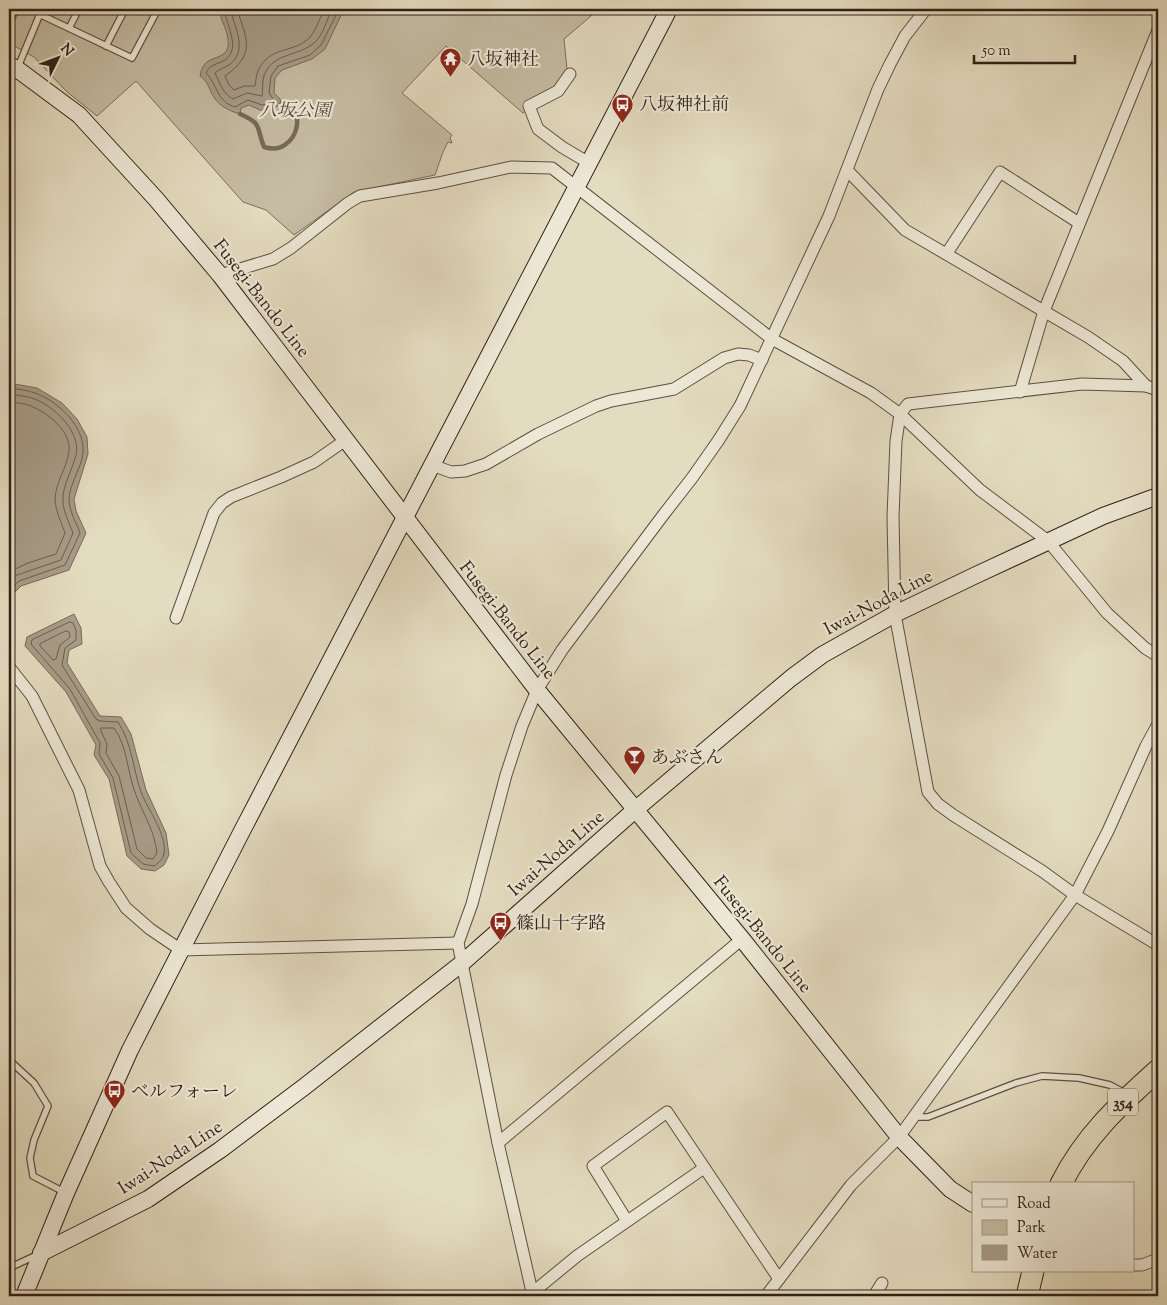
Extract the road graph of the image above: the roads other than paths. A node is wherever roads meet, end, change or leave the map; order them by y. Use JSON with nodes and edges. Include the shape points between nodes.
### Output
{"nodes":[{"id":1,"x":13,"y":9,"type":"edge"},
{"id":2,"x":79,"y":9,"type":"edge"},
{"id":3,"x":125,"y":9,"type":"edge"},
{"id":4,"x":158,"y":9,"type":"edge"},
{"id":5,"x":669,"y":9,"type":"edge"},
{"id":6,"x":926,"y":9,"type":"edge"},
{"id":7,"x":40,"y":11,"type":"edge"},
{"id":8,"x":9,"y":16,"type":"edge"},
{"id":9,"x":69,"y":28,"type":"junction"},
{"id":10,"x":1158,"y":34,"type":"edge"},
{"id":11,"x":106,"y":46,"type":"junction"},
{"id":12,"x":13,"y":67,"type":"edge"},
{"id":13,"x":570,"y":74,"type":"dead end"},
{"id":14,"x":589,"y":164,"type":"junction"},
{"id":15,"x":847,"y":170,"type":"junction"},
{"id":16,"x":577,"y":186,"type":"junction"},
{"id":17,"x":1079,"y":223,"type":"junction"},
{"id":18,"x":947,"y":253,"type":"junction"},
{"id":19,"x":220,"y":275,"type":"junction"},
{"id":20,"x":1044,"y":310,"type":"junction"},
{"id":21,"x":772,"y":339,"type":"junction"},
{"id":22,"x":762,"y":360,"type":"junction"},
{"id":23,"x":1146,"y":386,"type":"junction"},
{"id":24,"x":1158,"y":390,"type":"edge"},
{"id":25,"x":1020,"y":392,"type":"junction"},
{"id":26,"x":900,"y":414,"type":"junction"},
{"id":27,"x":347,"y":439,"type":"junction"},
{"id":28,"x":432,"y":465,"type":"junction"},
{"id":29,"x":1158,"y":496,"type":"edge"},
{"id":30,"x":405,"y":518,"type":"junction"},
{"id":31,"x":1048,"y":542,"type":"junction"},
{"id":32,"x":894,"y":614,"type":"junction"},
{"id":33,"x":176,"y":618,"type":"dead end"},
{"id":34,"x":1158,"y":656,"type":"edge"},
{"id":35,"x":9,"y":667,"type":"edge"},
{"id":36,"x":537,"y":690,"type":"junction"},
{"id":37,"x":1158,"y":724,"type":"edge"},
{"id":38,"x":636,"y":809,"type":"junction"},
{"id":39,"x":1075,"y":895,"type":"junction"},
{"id":40,"x":742,"y":940,"type":"junction"},
{"id":41,"x":458,"y":943,"type":"junction"},
{"id":42,"x":1158,"y":945,"type":"edge"},
{"id":43,"x":181,"y":950,"type":"junction"},
{"id":44,"x":461,"y":964,"type":"junction"},
{"id":45,"x":9,"y":1060,"type":"edge"},
{"id":46,"x":1158,"y":1070,"type":"edge"},
{"id":47,"x":1129,"y":1096,"type":"junction"},
{"id":48,"x":912,"y":1117,"type":"junction"},
{"id":49,"x":898,"y":1136,"type":"junction"},
{"id":50,"x":498,"y":1143,"type":"junction"},
{"id":51,"x":704,"y":1168,"type":"junction"},
{"id":52,"x":1062,"y":1182,"type":"edge"},
{"id":53,"x":66,"y":1192,"type":"junction"},
{"id":54,"x":972,"y":1203,"type":"edge"},
{"id":55,"x":627,"y":1221,"type":"junction"},
{"id":56,"x":41,"y":1253,"type":"junction"},
{"id":57,"x":1158,"y":1259,"type":"edge"},
{"id":58,"x":1134,"y":1265,"type":"edge"},
{"id":59,"x":9,"y":1268,"type":"edge"},
{"id":60,"x":1033,"y":1272,"type":"edge"},
{"id":61,"x":779,"y":1279,"type":"junction"},
{"id":62,"x":882,"y":1283,"type":"dead end"},
{"id":63,"x":533,"y":1294,"type":"edge"},
{"id":64,"x":24,"y":1296,"type":"edge"},
{"id":65,"x":766,"y":1296,"type":"edge"},
{"id":66,"x":874,"y":1296,"type":"edge"},
{"id":67,"x":1027,"y":1296,"type":"edge"}],
"edges":[{"from":1,"to":8,"type":"street"},
{"from":2,"to":9,"type":"lane"},
{"from":3,"to":11,"type":"lane"},
{"from":4,"to":11,"type":"lane","via":[[132,58]]},
{"from":5,"to":14,"type":"main road"},
{"from":6,"to":15,"type":"street","via":[[905,36],[890,64]]},
{"from":7,"to":9,"type":"lane"},
{"from":7,"to":12,"type":"lane","via":[[26,50]]},
{"from":9,"to":11,"type":"lane"},
{"from":10,"to":17,"type":"street"},
{"from":12,"to":19,"type":"main road","name":"Fusegi-Bando Line","via":[[79,115]]},
{"from":13,"to":14,"type":"street","via":[[558,91],[529,106],[538,129]]},
{"from":14,"to":16,"type":"main road"},
{"from":15,"to":18,"type":"street","via":[[905,230]]},
{"from":15,"to":21,"type":"street"},
{"from":16,"to":19,"type":"street","via":[[552,168],[511,167],[360,196],[273,259]]},
{"from":16,"to":21,"type":"street"},
{"from":16,"to":28,"type":"main road"},
{"from":17,"to":18,"type":"street","via":[[1000,172]]},
{"from":17,"to":20,"type":"street"},
{"from":18,"to":20,"type":"street"},
{"from":19,"to":27,"type":"main road","name":"Fusegi-Bando Line"},
{"from":20,"to":23,"type":"street","via":[[1123,362]]},
{"from":20,"to":25,"type":"street"},
{"from":21,"to":22,"type":"street"},
{"from":21,"to":26,"type":"street","via":[[871,393]]},
{"from":22,"to":28,"type":"street","via":[[738,354],[724,358],[674,389],[596,406],[486,464],[465,471],[451,472]]},
{"from":22,"to":36,"type":"street","via":[[718,442],[562,650]]},
{"from":23,"to":24,"type":"street"},
{"from":23,"to":25,"type":"street","via":[[1082,384]]},
{"from":25,"to":26,"type":"street","via":[[908,404]]},
{"from":26,"to":31,"type":"street","via":[[980,490]]},
{"from":26,"to":32,"type":"street","via":[[893,517]]},
{"from":27,"to":30,"type":"main road","name":"Fusegi-Bando Line"},
{"from":27,"to":33,"type":"street","via":[[314,462],[222,503],[214,513]]},
{"from":28,"to":30,"type":"main road"},
{"from":29,"to":31,"type":"main road","name":"Iwai-Noda Line","via":[[1103,516]]},
{"from":30,"to":36,"type":"main road","name":"Fusegi-Bando Line"},
{"from":30,"to":43,"type":"main road"},
{"from":31,"to":32,"type":"main road","name":"Iwai-Noda Line"},
{"from":31,"to":34,"type":"street","via":[[1107,614]]},
{"from":32,"to":38,"type":"main road","name":"Iwai-Noda Line","via":[[822,654]]},
{"from":32,"to":39,"type":"street","via":[[928,792],[953,815]]},
{"from":35,"to":43,"type":"street","via":[[32,696],[79,790],[100,866],[109,882],[126,908]]},
{"from":36,"to":38,"type":"main road","name":"Fusegi-Bando Line"},
{"from":36,"to":41,"type":"street","via":[[506,775],[472,904]]},
{"from":37,"to":39,"type":"street"},
{"from":38,"to":40,"type":"main road","name":"Fusegi-Bando Line"},
{"from":38,"to":44,"type":"main road","name":"Iwai-Noda Line"},
{"from":39,"to":42,"type":"street"},
{"from":39,"to":48,"type":"street"},
{"from":40,"to":49,"type":"main road","name":"Fusegi-Bando Line"},
{"from":40,"to":50,"type":"street"},
{"from":41,"to":43,"type":"street"},
{"from":41,"to":44,"type":"street"},
{"from":43,"to":53,"type":"main road","via":[[130,1050]]},
{"from":44,"to":50,"type":"street"},
{"from":44,"to":56,"type":"main road","name":"Iwai-Noda Line","via":[[297,1093],[183,1176],[148,1199]]},
{"from":45,"to":53,"type":"lane","via":[[34,1083],[48,1106],[30,1158],[33,1176]]},
{"from":46,"to":47,"type":"highway","number":"354"},
{"from":47,"to":48,"type":"lane","via":[[1110,1085],[1079,1078],[1042,1076],[928,1117]]},
{"from":47,"to":52,"type":"highway","number":"354","via":[[1090,1136]]},
{"from":48,"to":49,"type":"street"},
{"from":49,"to":54,"type":"main road","name":"Fusegi-Bando Line","via":[[950,1189]]},
{"from":49,"to":61,"type":"street","via":[[852,1185]]},
{"from":50,"to":63,"type":"street"},
{"from":51,"to":55,"type":"street"},
{"from":51,"to":55,"type":"street","via":[[668,1112],[593,1166]]},
{"from":51,"to":61,"type":"street"},
{"from":53,"to":56,"type":"main road"},
{"from":55,"to":63,"type":"street","via":[[577,1256]]},
{"from":56,"to":59,"type":"lane"},
{"from":56,"to":64,"type":"main road"},
{"from":57,"to":58,"type":"street"},
{"from":60,"to":67,"type":"highway"},
{"from":61,"to":65,"type":"street"},
{"from":62,"to":66,"type":"street"}]}
